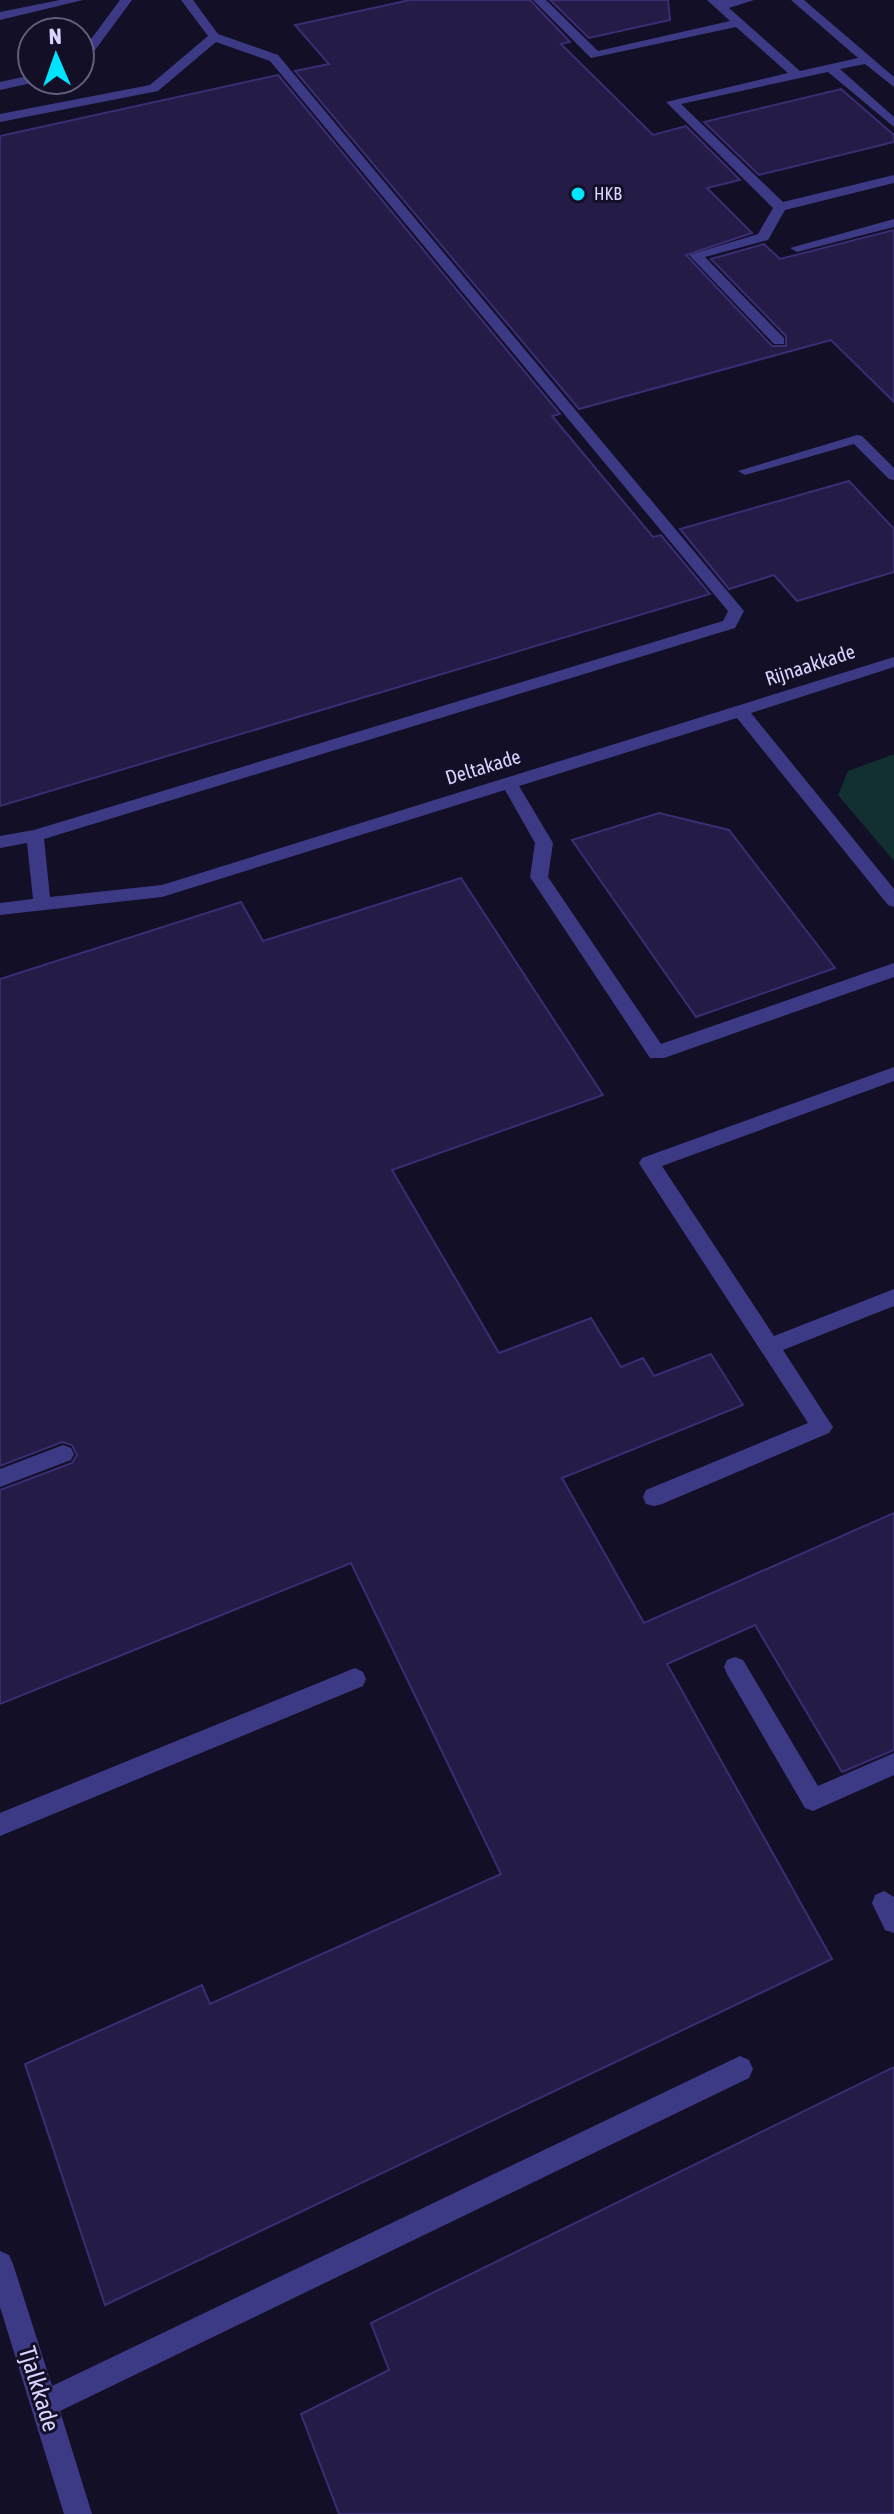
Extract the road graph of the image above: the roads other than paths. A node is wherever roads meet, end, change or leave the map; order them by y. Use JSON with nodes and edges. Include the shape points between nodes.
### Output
{"nodes":[{"id":1,"x":77,"y":0,"type":"edge"},
{"id":2,"x":126,"y":0,"type":"edge"},
{"id":3,"x":187,"y":0,"type":"edge"},
{"id":4,"x":539,"y":0,"type":"edge"},
{"id":5,"x":748,"y":0,"type":"edge"},
{"id":6,"x":797,"y":0,"type":"edge"},
{"id":7,"x":716,"y":3,"type":"edge"},
{"id":8,"x":0,"y":16,"type":"edge"},
{"id":9,"x":739,"y":23,"type":"junction"},
{"id":10,"x":214,"y":37,"type":"junction"},
{"id":11,"x":96,"y":40,"type":"edge"},
{"id":12,"x":867,"y":60,"type":"junction"},
{"id":13,"x":831,"y":68,"type":"junction"},
{"id":14,"x":797,"y":75,"type":"junction"},
{"id":15,"x":894,"y":83,"type":"edge"},
{"id":16,"x":0,"y":118,"type":"edge"},
{"id":17,"x":894,"y":123,"type":"edge"},
{"id":18,"x":894,"y":179,"type":"edge"},
{"id":19,"x":780,"y":207,"type":"junction"},
{"id":20,"x":894,"y":223,"type":"edge"},
{"id":21,"x":797,"y":248,"type":"dead end"},
{"id":22,"x":779,"y":341,"type":"dead end"},
{"id":23,"x":745,"y":471,"type":"dead end"},
{"id":24,"x":894,"y":476,"type":"edge"},
{"id":25,"x":894,"y":662,"type":"edge"},
{"id":26,"x":740,"y":711,"type":"junction"},
{"id":27,"x":509,"y":782,"type":"junction"},
{"id":28,"x":35,"y":836,"type":"junction"},
{"id":29,"x":0,"y":842,"type":"edge"},
{"id":30,"x":894,"y":901,"type":"edge"},
{"id":31,"x":42,"y":904,"type":"junction"},
{"id":32,"x":0,"y":909,"type":"edge"},
{"id":33,"x":894,"y":970,"type":"edge"},
{"id":34,"x":894,"y":1074,"type":"edge"},
{"id":35,"x":894,"y":1297,"type":"edge"},
{"id":36,"x":768,"y":1347,"type":"junction"},
{"id":37,"x":63,"y":1454,"type":"dead end"},
{"id":38,"x":0,"y":1478,"type":"edge"},
{"id":39,"x":654,"y":1497,"type":"dead end"},
{"id":40,"x":735,"y":1667,"type":"dead end"},
{"id":41,"x":355,"y":1679,"type":"dead end"},
{"id":42,"x":894,"y":1764,"type":"edge"},
{"id":43,"x":0,"y":1825,"type":"edge"},
{"id":44,"x":740,"y":2069,"type":"dead end"},
{"id":45,"x":0,"y":2264,"type":"edge"},
{"id":46,"x":44,"y":2404,"type":"junction"},
{"id":47,"x":78,"y":2514,"type":"edge"}],
"edges":[{"from":1,"to":8,"type":"street"},
{"from":2,"to":11,"type":"street"},
{"from":3,"to":10,"type":"street"},
{"from":4,"to":9,"type":"street","via":[[595,55]]},
{"from":5,"to":7,"type":"street"},
{"from":6,"to":12,"type":"street"},
{"from":7,"to":9,"type":"street"},
{"from":9,"to":14,"type":"street"},
{"from":10,"to":16,"type":"street","via":[[154,88]]},
{"from":10,"to":28,"type":"street","via":[[274,58],[736,611],[729,624]]},
{"from":12,"to":13,"type":"street"},
{"from":12,"to":15,"type":"street"},
{"from":13,"to":14,"type":"street"},
{"from":13,"to":17,"type":"street"},
{"from":14,"to":19,"type":"street","via":[[672,102]]},
{"from":18,"to":19,"type":"street"},
{"from":19,"to":22,"type":"street","via":[[763,237],[696,255]]},
{"from":20,"to":21,"type":"street"},
{"from":23,"to":24,"type":"street","via":[[857,439]]},
{"from":25,"to":26,"type":"street","name":"Rijnaakkade"},
{"from":26,"to":27,"type":"street","name":"Deltakade"},
{"from":26,"to":30,"type":"street"},
{"from":27,"to":31,"type":"street","name":"Deltakade","via":[[162,891]]},
{"from":27,"to":33,"type":"street","via":[[544,843],[539,877],[657,1053]]},
{"from":28,"to":29,"type":"street"},
{"from":28,"to":31,"type":"street"},
{"from":31,"to":32,"type":"street","name":"Deltakade"},
{"from":34,"to":36,"type":"street","via":[[649,1163]]},
{"from":35,"to":36,"type":"street"},
{"from":36,"to":39,"type":"street","via":[[822,1427]]},
{"from":37,"to":38,"type":"street"},
{"from":40,"to":42,"type":"street","via":[[813,1800]]},
{"from":41,"to":43,"type":"street"},
{"from":44,"to":46,"type":"street"},
{"from":45,"to":46,"type":"street","name":"Tjalkkade"},
{"from":46,"to":47,"type":"street","name":"Tjalkkade"}]}
